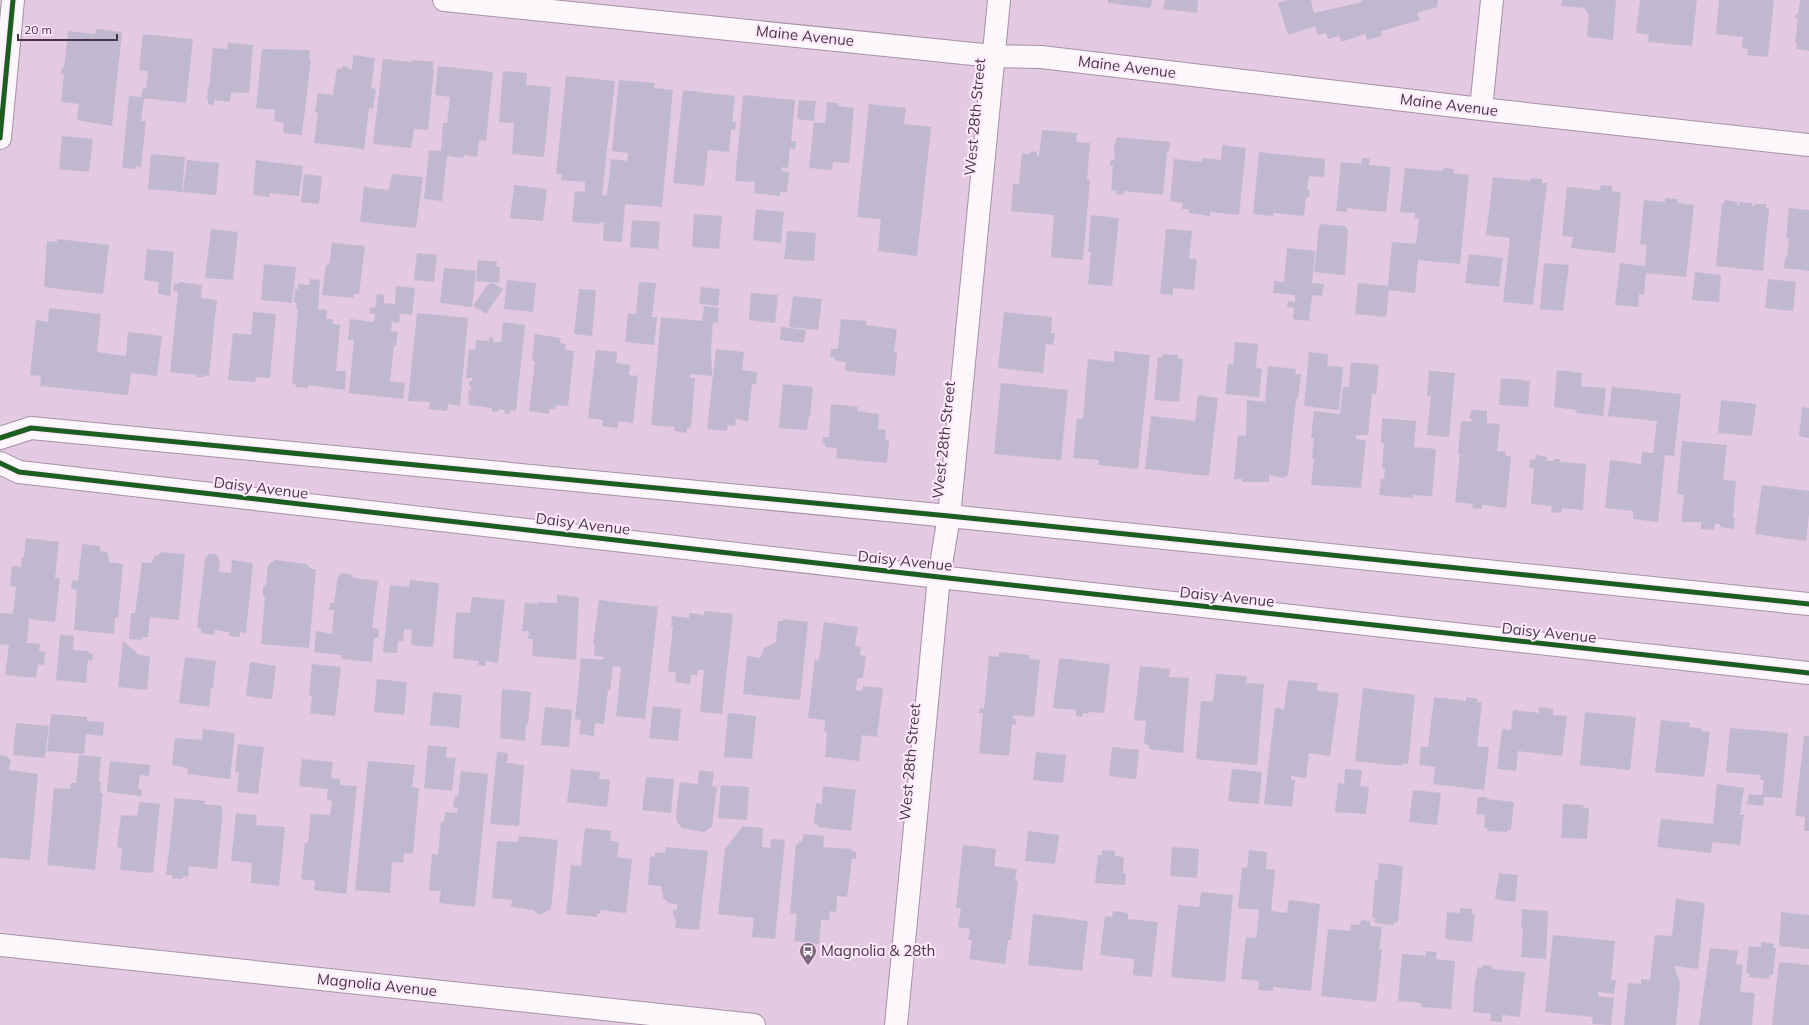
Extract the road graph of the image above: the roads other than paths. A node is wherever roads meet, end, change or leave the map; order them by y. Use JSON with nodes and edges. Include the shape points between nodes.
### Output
{"nodes":[{"id":1,"x":13,"y":0,"type":"edge"},
{"id":2,"x":444,"y":0,"type":"edge"},
{"id":3,"x":999,"y":0,"type":"edge"},
{"id":4,"x":1492,"y":0,"type":"edge"},
{"id":5,"x":516,"y":4,"type":"edge"},
{"id":6,"x":993,"y":56,"type":"junction"},
{"id":7,"x":1481,"y":109,"type":"junction"},
{"id":8,"x":0,"y":138,"type":"edge"},
{"id":9,"x":1809,"y":145,"type":"edge"},
{"id":10,"x":0,"y":438,"type":"edge"},
{"id":11,"x":0,"y":463,"type":"edge"},
{"id":12,"x":949,"y":516,"type":"junction"},
{"id":13,"x":939,"y":577,"type":"junction"},
{"id":14,"x":1809,"y":604,"type":"edge"},
{"id":15,"x":1809,"y":673,"type":"edge"},
{"id":16,"x":0,"y":945,"type":"edge"},
{"id":17,"x":754,"y":1025,"type":"edge"},
{"id":18,"x":896,"y":1025,"type":"edge"}],
"edges":[{"from":1,"to":8,"type":"street"},
{"from":2,"to":5,"type":"street","name":"Maine Avenue"},
{"from":3,"to":6,"type":"street","name":"West 28th Street"},
{"from":4,"to":7,"type":"street"},
{"from":5,"to":6,"type":"street","name":"Maine Avenue"},
{"from":6,"to":7,"type":"street","name":"Maine Avenue","via":[[1041,57]]},
{"from":6,"to":12,"type":"street","name":"West 28th Street"},
{"from":7,"to":9,"type":"street","name":"Maine Avenue"},
{"from":10,"to":12,"type":"street","via":[[31,428]]},
{"from":11,"to":13,"type":"street","name":"Daisy Avenue","via":[[19,472]]},
{"from":12,"to":13,"type":"street","name":"West 28th Street"},
{"from":12,"to":14,"type":"street"},
{"from":13,"to":15,"type":"street","name":"Daisy Avenue"},
{"from":13,"to":18,"type":"street","name":"West 28th Street"},
{"from":16,"to":17,"type":"street","name":"Magnolia Avenue"}]}
